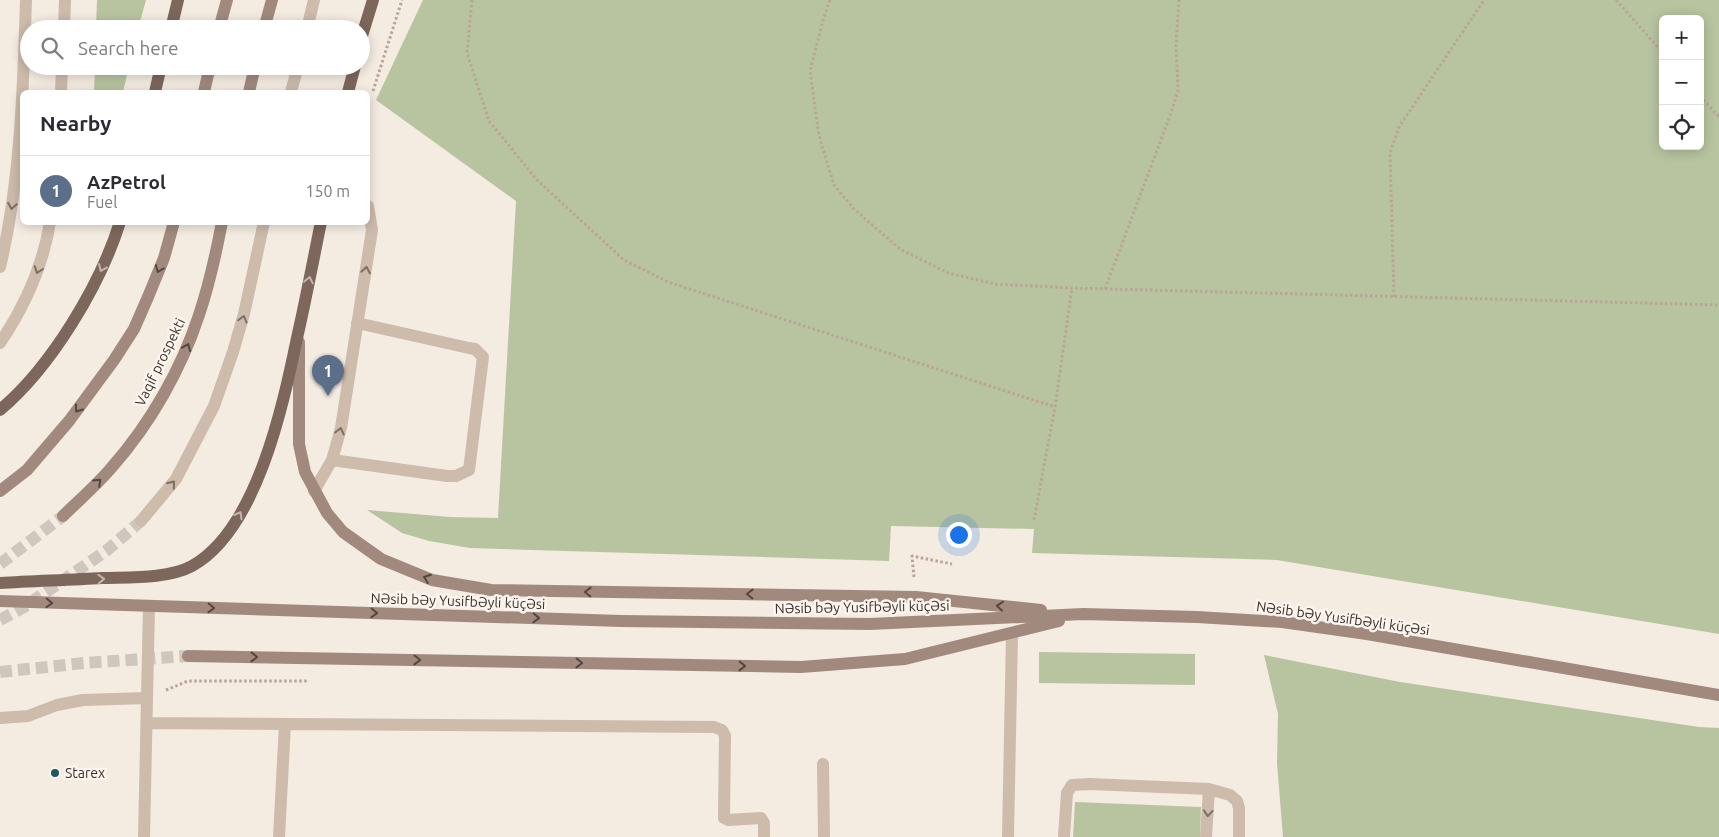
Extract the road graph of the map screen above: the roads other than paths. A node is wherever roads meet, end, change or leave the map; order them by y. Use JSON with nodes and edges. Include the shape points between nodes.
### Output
{"nodes":[{"id":1,"x":26,"y":0,"type":"edge"},
{"id":2,"x":65,"y":0,"type":"edge"},
{"id":3,"x":178,"y":0,"type":"edge"},
{"id":4,"x":227,"y":0,"type":"edge"},
{"id":5,"x":272,"y":0,"type":"edge"},
{"id":6,"x":314,"y":0,"type":"edge"},
{"id":7,"x":373,"y":0,"type":"edge"},
{"id":8,"x":25,"y":20,"type":"edge"},
{"id":9,"x":64,"y":20,"type":"edge"},
{"id":10,"x":173,"y":20,"type":"edge"},
{"id":11,"x":221,"y":20,"type":"edge"},
{"id":12,"x":266,"y":20,"type":"edge"},
{"id":13,"x":309,"y":20,"type":"edge"},
{"id":14,"x":367,"y":20,"type":"edge"},
{"id":15,"x":22,"y":75,"type":"edge"},
{"id":16,"x":62,"y":75,"type":"edge"},
{"id":17,"x":159,"y":75,"type":"edge"},
{"id":18,"x":208,"y":75,"type":"edge"},
{"id":19,"x":253,"y":75,"type":"edge"},
{"id":20,"x":296,"y":75,"type":"edge"},
{"id":21,"x":352,"y":75,"type":"edge"},
{"id":22,"x":21,"y":90,"type":"edge"},
{"id":23,"x":61,"y":90,"type":"edge"},
{"id":24,"x":155,"y":90,"type":"edge"},
{"id":25,"x":204,"y":90,"type":"edge"},
{"id":26,"x":249,"y":90,"type":"edge"},
{"id":27,"x":292,"y":90,"type":"edge"},
{"id":28,"x":348,"y":90,"type":"edge"},
{"id":29,"x":20,"y":112,"type":"edge"},
{"id":30,"x":370,"y":218,"type":"edge"},
{"id":31,"x":49,"y":225,"type":"edge"},
{"id":32,"x":119,"y":225,"type":"edge"},
{"id":33,"x":173,"y":225,"type":"edge"},
{"id":34,"x":221,"y":225,"type":"edge"},
{"id":35,"x":263,"y":225,"type":"edge"},
{"id":36,"x":321,"y":225,"type":"edge"},
{"id":37,"x":3,"y":241,"type":"edge"},
{"id":38,"x":0,"y":267,"type":"edge"},
{"id":39,"x":357,"y":323,"type":"junction"},
{"id":40,"x":300,"y":328,"type":"junction"},
{"id":41,"x":0,"y":343,"type":"edge"},
{"id":42,"x":0,"y":410,"type":"edge"},
{"id":43,"x":332,"y":460,"type":"junction"},
{"id":44,"x":0,"y":491,"type":"edge"},
{"id":45,"x":314,"y":491,"type":"junction"},
{"id":46,"x":63,"y":516,"type":"tunnel mouth"},
{"id":47,"x":141,"y":521,"type":"tunnel mouth"},
{"id":48,"x":0,"y":583,"type":"edge"},
{"id":49,"x":0,"y":601,"type":"edge"},
{"id":50,"x":149,"y":606,"type":"junction"},
{"id":51,"x":1083,"y":614,"type":"junction"},
{"id":52,"x":1012,"y":634,"type":"junction"},
{"id":53,"x":188,"y":656,"type":"tunnel mouth"},
{"id":54,"x":1719,"y":694,"type":"edge"},
{"id":55,"x":147,"y":698,"type":"junction"},
{"id":56,"x":0,"y":718,"type":"edge"},
{"id":57,"x":147,"y":723,"type":"junction"},
{"id":58,"x":286,"y":724,"type":"junction"},
{"id":59,"x":823,"y":764,"type":"dead end"},
{"id":60,"x":1209,"y":789,"type":"junction"},
{"id":61,"x":144,"y":837,"type":"edge"},
{"id":62,"x":279,"y":837,"type":"edge"},
{"id":63,"x":764,"y":837,"type":"edge"},
{"id":64,"x":824,"y":837,"type":"edge"},
{"id":65,"x":1008,"y":837,"type":"edge"},
{"id":66,"x":1064,"y":837,"type":"edge"},
{"id":67,"x":1206,"y":837,"type":"edge"},
{"id":68,"x":1239,"y":837,"type":"edge"}],
"edges":[{"from":1,"to":8,"type":"street","one_way":true},
{"from":2,"to":9,"type":"street"},
{"from":3,"to":10,"type":"main road"},
{"from":4,"to":11,"type":"main road"},
{"from":5,"to":12,"type":"main road"},
{"from":6,"to":13,"type":"street"},
{"from":7,"to":14,"type":"main road"},
{"from":15,"to":22,"type":"street","one_way":true},
{"from":16,"to":23,"type":"street"},
{"from":17,"to":24,"type":"main road"},
{"from":18,"to":25,"type":"main road"},
{"from":19,"to":26,"type":"main road"},
{"from":20,"to":27,"type":"street"},
{"from":21,"to":28,"type":"main road"},
{"from":29,"to":37,"type":"street","one_way":true,"via":[[14,197]]},
{"from":39,"to":30,"type":"street","one_way":true,"via":[[372,230]]},
{"from":31,"to":41,"type":"street","one_way":true,"via":[[30,291]]},
{"from":32,"to":42,"type":"main road","one_way":true,"via":[[100,273],[73,323],[39,369]]},
{"from":33,"to":44,"type":"main road","one_way":true,"via":[[164,258],[134,329],[114,360],[69,421],[27,470]]},
{"from":46,"to":34,"type":"main road","name":"Vaqif prospekti","one_way":true,"via":[[112,468],[153,413],[181,360],[199,316]]},
{"from":47,"to":35,"type":"street","one_way":true,"via":[[176,479],[214,406],[244,314]]},
{"from":40,"to":36,"type":"main road","one_way":true},
{"from":37,"to":38,"type":"street"},
{"from":43,"to":39,"type":"street","one_way":true,"via":[[341,428]]},
{"from":39,"to":43,"type":"street","via":[[475,349],[483,357],[469,470],[456,476],[446,476]]},
{"from":40,"to":45,"type":"main road","via":[[299,444],[305,472]]},
{"from":48,"to":40,"type":"main road","one_way":true,"via":[[169,574],[191,566],[215,549],[238,518],[256,482],[286,392]]},
{"from":43,"to":45,"type":"street"},
{"from":51,"to":45,"type":"main road","one_way":true,"via":[[916,597],[491,590],[432,580],[381,559],[342,532]]},
{"from":49,"to":50,"type":"main road","name":"Nəsib bəy Yusifbəyli küçəsi","one_way":true},
{"from":50,"to":51,"type":"main road","name":"Nəsib bəy Yusifbəyli küçəsi","one_way":true,"via":[[621,621],[870,624]]},
{"from":50,"to":55,"type":"street"},
{"from":51,"to":52,"type":"main road"},
{"from":51,"to":54,"type":"main road","name":"Nəsib bəy Yusifbəyli küçəsi","via":[[1282,622]]},
{"from":53,"to":52,"type":"main road","one_way":true,"via":[[800,667],[905,659]]},
{"from":52,"to":65,"type":"street"},
{"from":55,"to":56,"type":"street","via":[[83,700],[28,716]]},
{"from":55,"to":57,"type":"street"},
{"from":57,"to":58,"type":"street"},
{"from":57,"to":61,"type":"street"},
{"from":58,"to":62,"type":"street"},
{"from":58,"to":63,"type":"street","via":[[714,727],[722,730],[725,736],[724,818],[761,818]]},
{"from":59,"to":64,"type":"street"},
{"from":60,"to":66,"type":"street","via":[[1072,785],[1067,793]]},
{"from":60,"to":67,"type":"street","one_way":true},
{"from":60,"to":68,"type":"street","via":[[1230,795],[1237,801],[1240,808]]}]}
